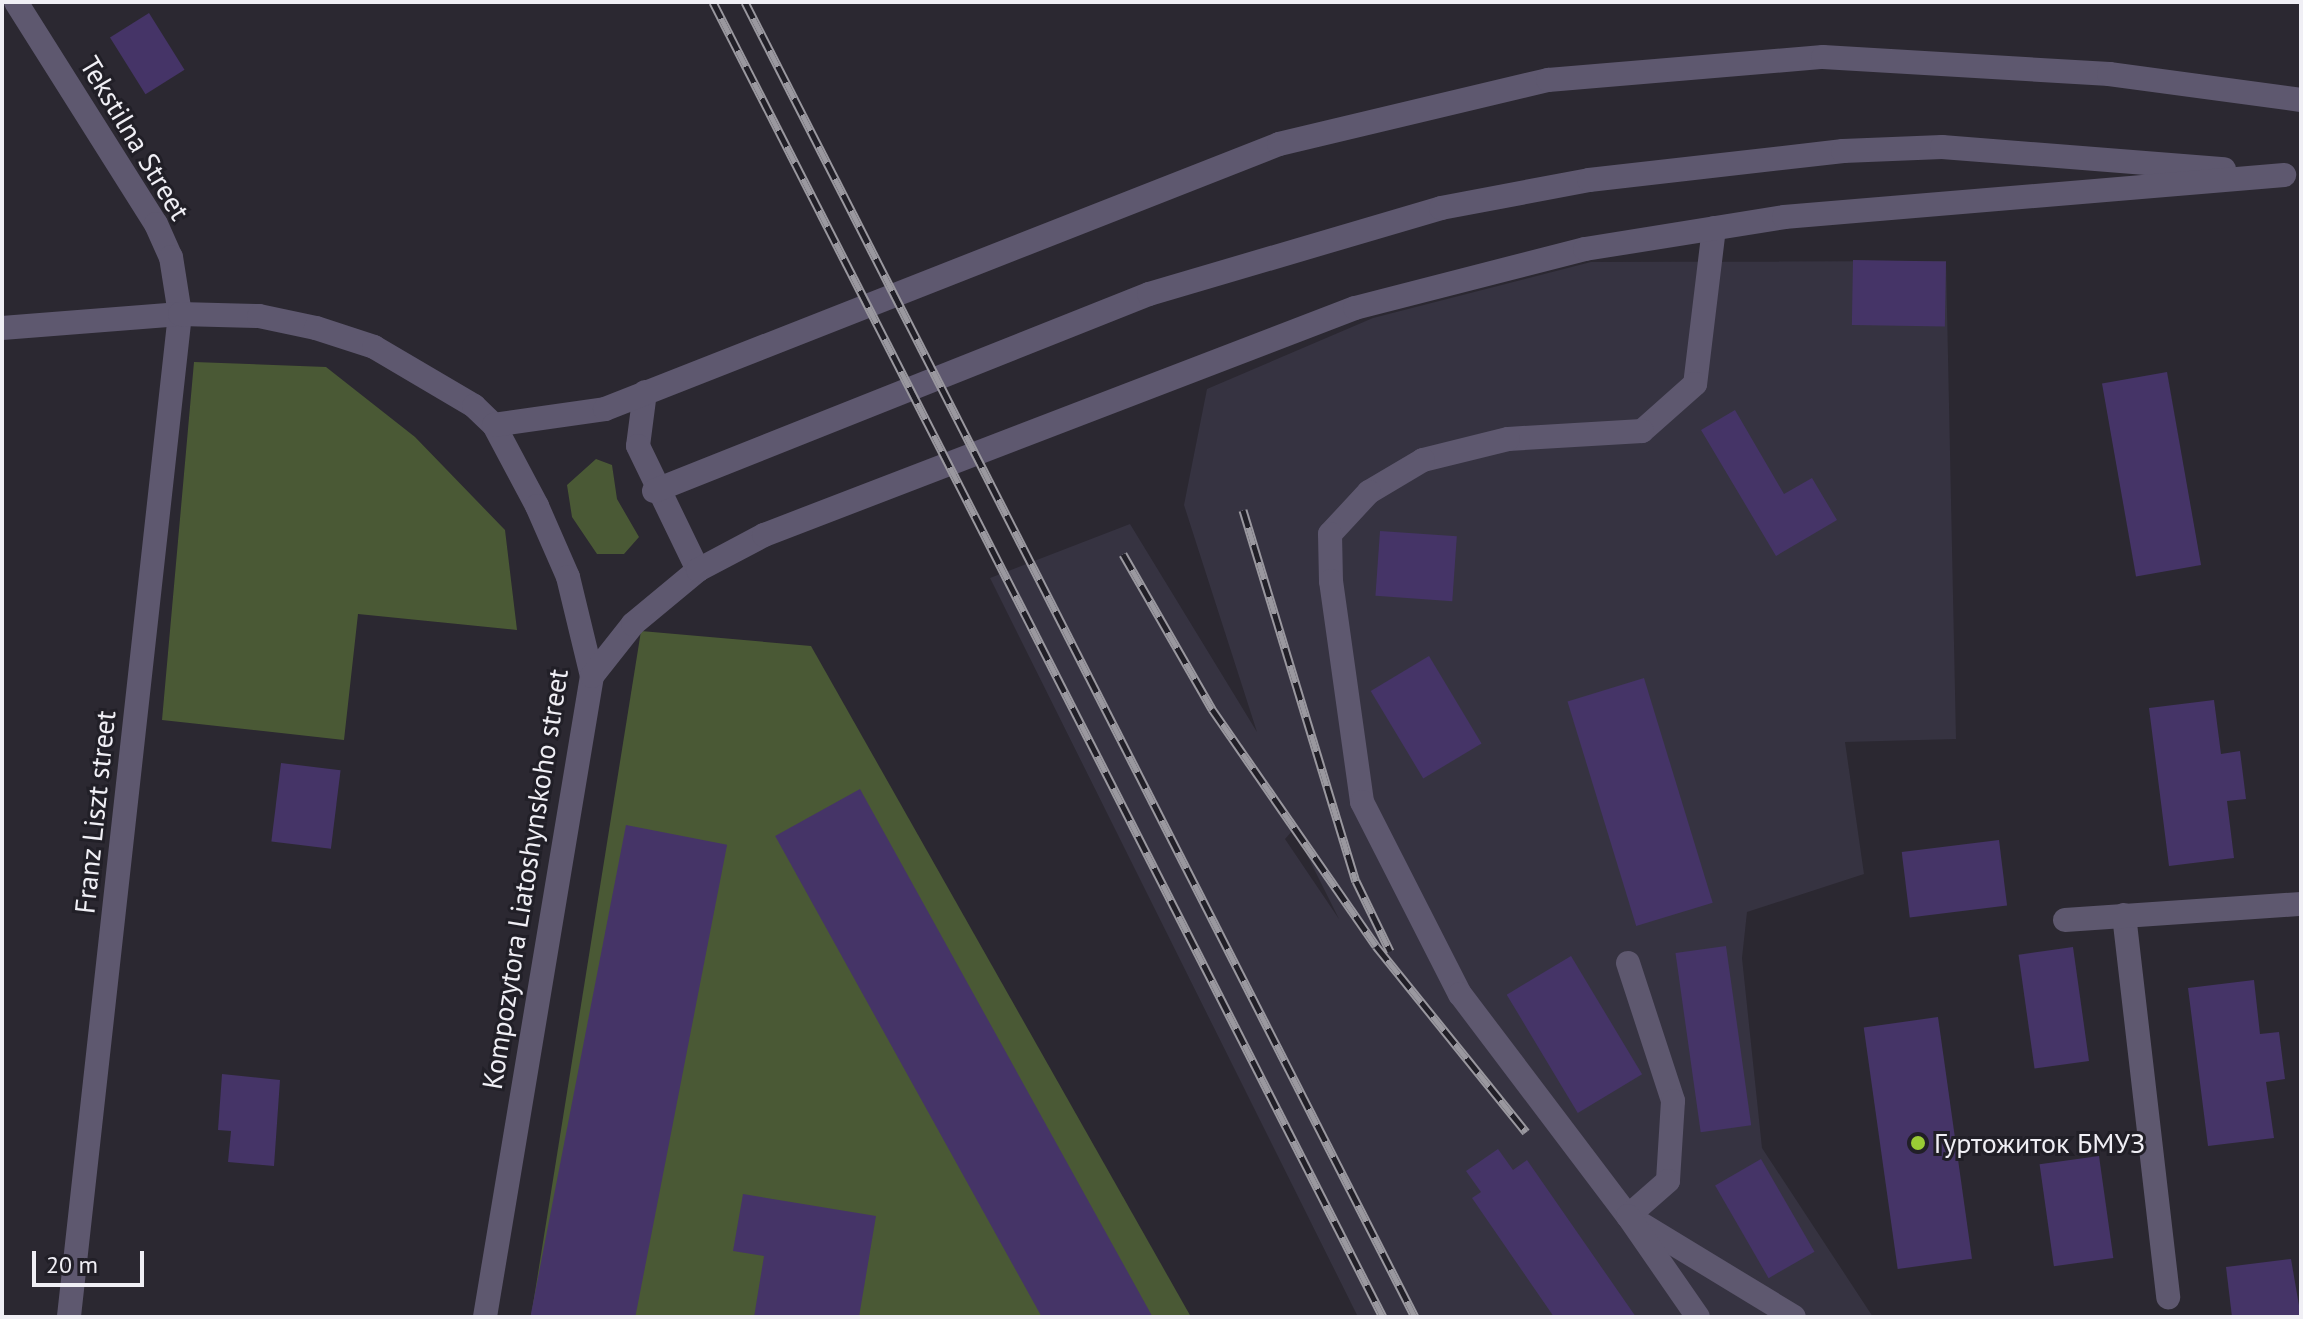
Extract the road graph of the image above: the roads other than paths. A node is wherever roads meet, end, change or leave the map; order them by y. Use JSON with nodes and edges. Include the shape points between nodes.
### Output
{"nodes":[{"id":1,"x":16,"y":2,"type":"edge"},
{"id":2,"x":2301,"y":100,"type":"edge"},
{"id":3,"x":2292,"y":176,"type":"edge"},
{"id":4,"x":1714,"y":228,"type":"junction"},
{"id":5,"x":180,"y":314,"type":"junction"},
{"id":6,"x":2,"y":328,"type":"edge"},
{"id":7,"x":645,"y":392,"type":"junction"},
{"id":8,"x":494,"y":425,"type":"junction"},
{"id":9,"x":654,"y":491,"type":"junction"},
{"id":10,"x":698,"y":570,"type":"junction"},
{"id":11,"x":592,"y":676,"type":"junction"},
{"id":12,"x":2301,"y":904,"type":"edge"},
{"id":13,"x":2124,"y":915,"type":"junction"},
{"id":14,"x":2065,"y":920,"type":"dead end"},
{"id":15,"x":1628,"y":963,"type":"dead end"},
{"id":16,"x":1628,"y":1216,"type":"junction"},
{"id":17,"x":2168,"y":1297,"type":"dead end"},
{"id":18,"x":69,"y":1317,"type":"edge"},
{"id":19,"x":485,"y":1317,"type":"edge"},
{"id":20,"x":1698,"y":1317,"type":"edge"},
{"id":21,"x":1794,"y":1317,"type":"edge"}],
"edges":[{"from":1,"to":5,"type":"street","name":"Tekstilna Street","via":[[156,224],[171,257]]},
{"from":2,"to":7,"type":"street","via":[[2109,74],[1823,57],[1548,80],[1279,144]]},
{"from":3,"to":4,"type":"street"},
{"from":3,"to":9,"type":"street","via":[[1942,147],[1589,180],[1441,208],[1149,294]]},
{"from":4,"to":10,"type":"street","via":[[1585,249],[1341,313],[764,535]]},
{"from":4,"to":16,"type":"street","via":[[1695,384],[1642,431],[1508,439],[1423,460],[1369,492],[1330,534],[1362,802],[1460,994]]},
{"from":5,"to":6,"type":"street"},
{"from":5,"to":8,"type":"street","via":[[259,316],[374,347]]},
{"from":5,"to":18,"type":"street","name":"Franz Liszt street"},
{"from":7,"to":8,"type":"street","via":[[605,409]]},
{"from":7,"to":9,"type":"street","via":[[638,446]]},
{"from":8,"to":11,"type":"street","name":"Kompozytora Liatoshynskoho street","via":[[568,577]]},
{"from":9,"to":10,"type":"street"},
{"from":10,"to":11,"type":"street","via":[[633,624]]},
{"from":11,"to":19,"type":"street","name":"Kompozytora Liatoshynskoho street"},
{"from":12,"to":13,"type":"street"},
{"from":13,"to":14,"type":"street"},
{"from":13,"to":17,"type":"street"},
{"from":15,"to":16,"type":"street","via":[[1673,1101],[1668,1181]]},
{"from":16,"to":20,"type":"street"},
{"from":16,"to":21,"type":"street"}]}
